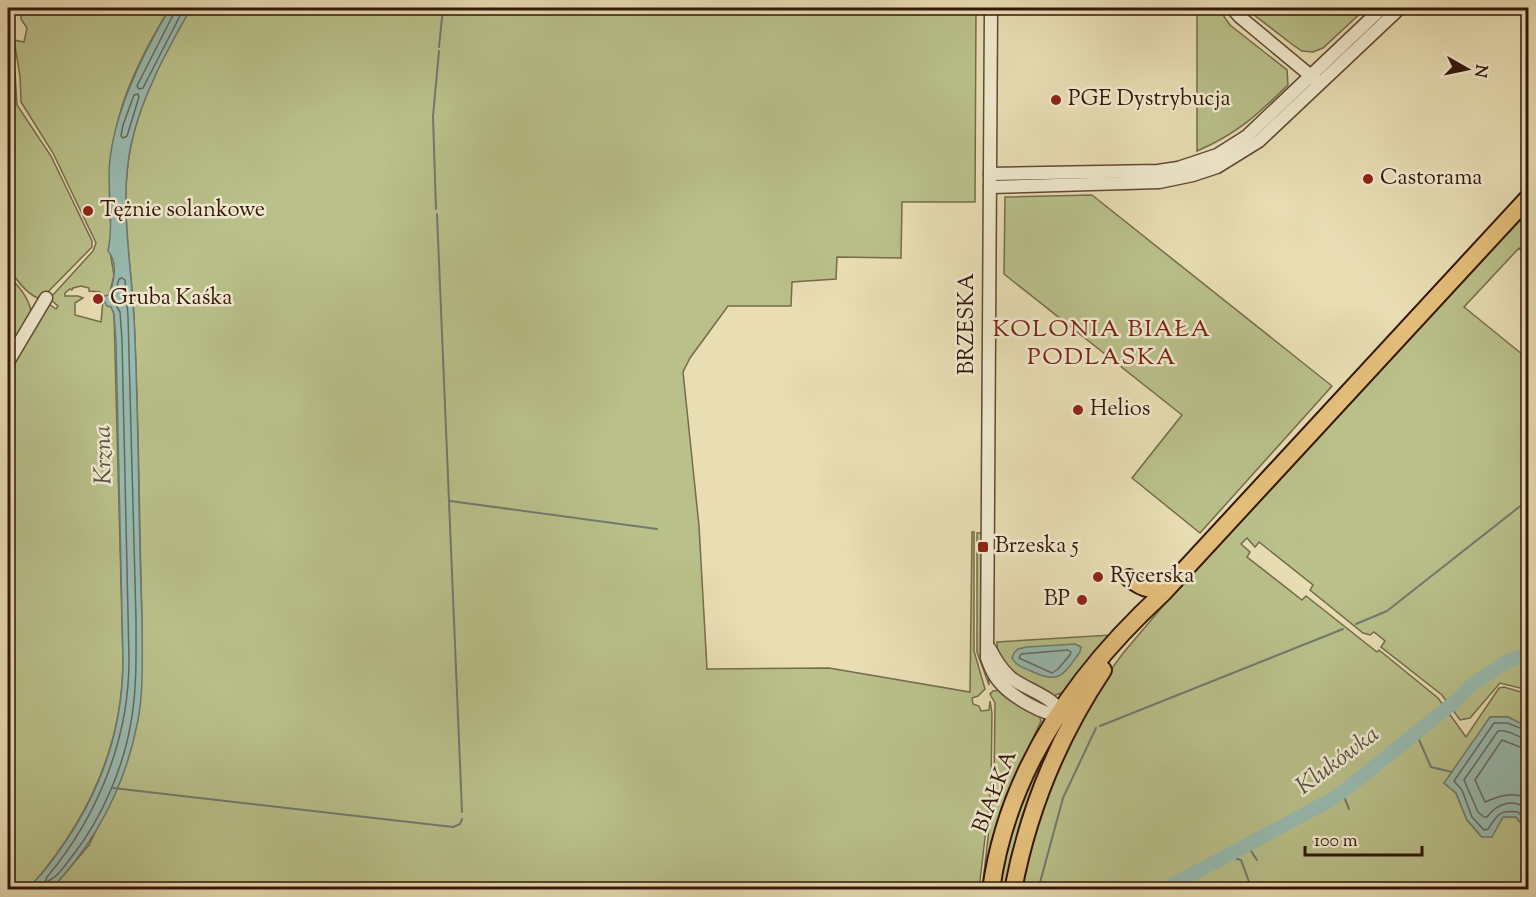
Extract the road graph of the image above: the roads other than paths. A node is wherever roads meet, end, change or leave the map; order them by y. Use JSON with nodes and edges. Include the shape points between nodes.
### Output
{"nodes":[{"id":1,"x":991,"y":8,"type":"edge"},
{"id":2,"x":1232,"y":8,"type":"edge"},
{"id":3,"x":1382,"y":8,"type":"edge"},
{"id":4,"x":1400,"y":8,"type":"edge"},
{"id":5,"x":1316,"y":80,"type":"junction"},
{"id":6,"x":990,"y":180,"type":"junction"},
{"id":7,"x":1528,"y":198,"type":"edge"},
{"id":8,"x":46,"y":298,"type":"dead end"},
{"id":9,"x":8,"y":362,"type":"edge"},
{"id":10,"x":1181,"y":573,"type":"junction"},
{"id":11,"x":1129,"y":578,"type":"dead end"},
{"id":12,"x":1064,"y":713,"type":"junction"},
{"id":13,"x":991,"y":890,"type":"edge"},
{"id":14,"x":1013,"y":890,"type":"edge"}],
"edges":[{"from":1,"to":6,"type":"street","name":"BRZESKA"},
{"from":2,"to":5,"type":"street"},
{"from":3,"to":5,"type":"street"},
{"from":4,"to":5,"type":"street"},
{"from":5,"to":6,"type":"street","via":[[1259,141],[1216,167],[1159,182],[1126,184]]},
{"from":6,"to":12,"type":"street","name":"BRZESKA","via":[[987,641],[1007,674]]},
{"from":7,"to":10,"type":"highway"},
{"from":8,"to":9,"type":"street"},
{"from":10,"to":11,"type":"highway","via":[[1154,589],[1142,588]]},
{"from":10,"to":12,"type":"highway","via":[[1098,661]]},
{"from":12,"to":13,"type":"highway","name":"BIAŁKA","via":[[1034,753],[1013,800]]},
{"from":12,"to":14,"type":"highway","name":"BIAŁKA","via":[[1066,733],[1043,783]]}]}
